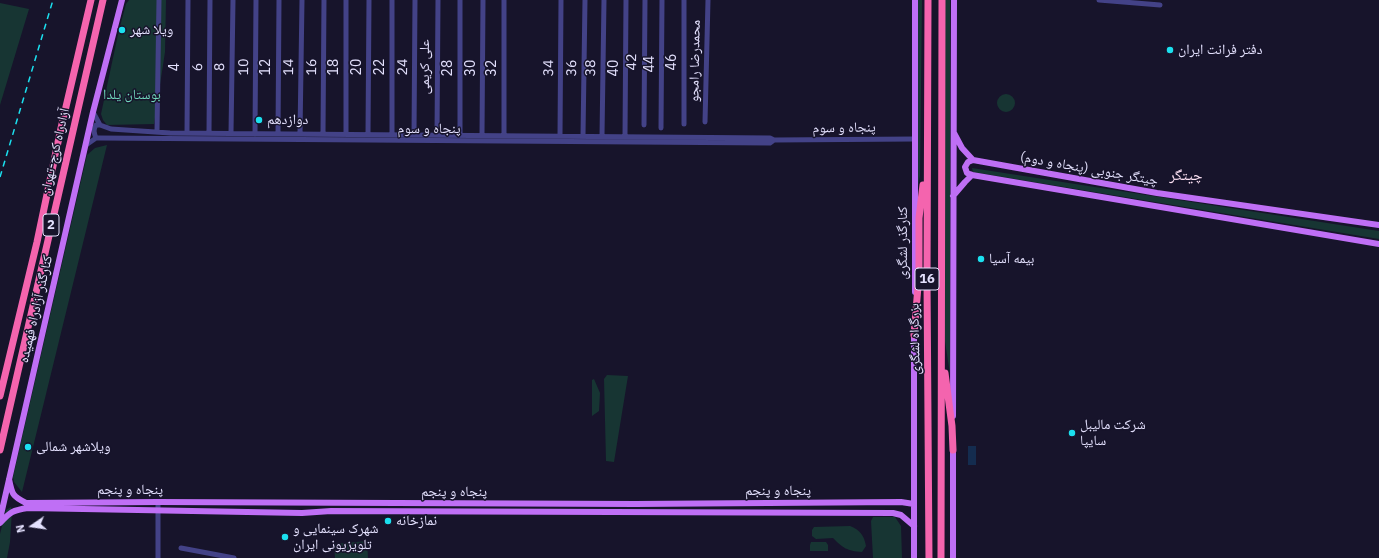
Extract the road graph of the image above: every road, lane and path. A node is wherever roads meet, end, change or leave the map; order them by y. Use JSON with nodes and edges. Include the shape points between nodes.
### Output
{"nodes":[{"id":1,"x":91,"y":0,"type":"edge"},
{"id":2,"x":103,"y":0,"type":"edge"},
{"id":3,"x":122,"y":0,"type":"edge"},
{"id":4,"x":159,"y":0,"type":"edge"},
{"id":5,"x":188,"y":0,"type":"edge"},
{"id":6,"x":210,"y":0,"type":"edge"},
{"id":7,"x":233,"y":0,"type":"edge"},
{"id":8,"x":256,"y":0,"type":"edge"},
{"id":9,"x":279,"y":0,"type":"edge"},
{"id":10,"x":302,"y":0,"type":"edge"},
{"id":11,"x":324,"y":0,"type":"edge"},
{"id":12,"x":346,"y":0,"type":"edge"},
{"id":13,"x":369,"y":0,"type":"edge"},
{"id":14,"x":392,"y":0,"type":"edge"},
{"id":15,"x":415,"y":0,"type":"edge"},
{"id":16,"x":438,"y":0,"type":"edge"},
{"id":17,"x":460,"y":0,"type":"edge"},
{"id":18,"x":483,"y":0,"type":"edge"},
{"id":19,"x":504,"y":0,"type":"edge"},
{"id":20,"x":561,"y":0,"type":"edge"},
{"id":21,"x":585,"y":0,"type":"edge"},
{"id":22,"x":604,"y":0,"type":"edge"},
{"id":23,"x":626,"y":0,"type":"edge"},
{"id":24,"x":645,"y":0,"type":"edge"},
{"id":25,"x":662,"y":0,"type":"edge"},
{"id":26,"x":684,"y":0,"type":"edge"},
{"id":27,"x":708,"y":0,"type":"edge"},
{"id":28,"x":915,"y":0,"type":"edge"},
{"id":29,"x":928,"y":0,"type":"edge"},
{"id":30,"x":942,"y":0,"type":"edge"},
{"id":31,"x":954,"y":0,"type":"edge"},
{"id":32,"x":1098,"y":0,"type":"edge"},
{"id":33,"x":1160,"y":5,"type":"dead end"},
{"id":34,"x":93,"y":112,"type":"junction"},
{"id":35,"x":705,"y":122,"type":"dead end"},
{"id":36,"x":684,"y":124,"type":"dead end"},
{"id":37,"x":100,"y":125,"type":"junction"},
{"id":38,"x":644,"y":125,"type":"dead end"},
{"id":39,"x":661,"y":128,"type":"dead end"},
{"id":40,"x":157,"y":131,"type":"junction"},
{"id":41,"x":954,"y":132,"type":"junction"},
{"id":42,"x":187,"y":133,"type":"junction"},
{"id":43,"x":209,"y":133,"type":"junction"},
{"id":44,"x":232,"y":134,"type":"junction"},
{"id":45,"x":255,"y":134,"type":"junction"},
{"id":46,"x":278,"y":134,"type":"junction"},
{"id":47,"x":300,"y":134,"type":"junction"},
{"id":48,"x":323,"y":134,"type":"junction"},
{"id":49,"x":346,"y":134,"type":"junction"},
{"id":50,"x":368,"y":134,"type":"junction"},
{"id":51,"x":392,"y":135,"type":"junction"},
{"id":52,"x":414,"y":135,"type":"junction"},
{"id":53,"x":437,"y":135,"type":"junction"},
{"id":54,"x":460,"y":135,"type":"junction"},
{"id":55,"x":482,"y":135,"type":"junction"},
{"id":56,"x":171,"y":136,"type":"junction"},
{"id":57,"x":504,"y":136,"type":"junction"},
{"id":58,"x":560,"y":136,"type":"junction"},
{"id":59,"x":583,"y":136,"type":"junction"},
{"id":60,"x":602,"y":136,"type":"junction"},
{"id":61,"x":625,"y":136,"type":"junction"},
{"id":62,"x":96,"y":138,"type":"junction"},
{"id":63,"x":915,"y":139,"type":"junction"},
{"id":64,"x":774,"y":140,"type":"junction"},
{"id":65,"x":86,"y":145,"type":"junction"},
{"id":66,"x":927,"y":157,"type":"junction"},
{"id":67,"x":973,"y":160,"type":"junction"},
{"id":68,"x":972,"y":176,"type":"junction"},
{"id":69,"x":953,"y":196,"type":"junction"},
{"id":70,"x":1379,"y":225,"type":"edge"},
{"id":71,"x":1379,"y":244,"type":"edge"},
{"id":72,"x":914,"y":335,"type":"junction"},
{"id":73,"x":942,"y":351,"type":"junction"},
{"id":74,"x":0,"y":396,"type":"edge"},
{"id":75,"x":0,"y":450,"type":"edge"},
{"id":76,"x":953,"y":450,"type":"junction"},
{"id":77,"x":9,"y":479,"type":"junction"},
{"id":78,"x":158,"y":502,"type":"junction"},
{"id":79,"x":898,"y":502,"type":"junction"},
{"id":80,"x":331,"y":503,"type":"junction"},
{"id":81,"x":635,"y":504,"type":"junction"},
{"id":82,"x":914,"y":504,"type":"junction"},
{"id":83,"x":27,"y":506,"type":"junction"},
{"id":84,"x":158,"y":510,"type":"junction"},
{"id":85,"x":331,"y":511,"type":"junction"},
{"id":86,"x":636,"y":513,"type":"junction"},
{"id":87,"x":897,"y":514,"type":"junction"},
{"id":88,"x":0,"y":519,"type":"edge"},
{"id":89,"x":0,"y":523,"type":"edge"},
{"id":90,"x":914,"y":526,"type":"junction"},
{"id":91,"x":180,"y":548,"type":"dead end"},
{"id":92,"x":158,"y":558,"type":"edge"},
{"id":93,"x":234,"y":558,"type":"edge"},
{"id":94,"x":914,"y":558,"type":"edge"},
{"id":95,"x":929,"y":558,"type":"edge"},
{"id":96,"x":941,"y":558,"type":"edge"},
{"id":97,"x":953,"y":558,"type":"edge"}],
"edges":[{"from":1,"to":74,"type":"highway","number":"2","via":[[41,227]]},
{"from":2,"to":75,"type":"highway","name":"آزادراه کرج-تهران","number":"2"},
{"from":3,"to":34,"type":"main road","name":"کنارگذر آزادراه فهمیده"},
{"from":4,"to":40,"type":"street"},
{"from":5,"to":42,"type":"street","name":"4"},
{"from":6,"to":43,"type":"street","name":"6"},
{"from":7,"to":44,"type":"street","name":"8"},
{"from":8,"to":45,"type":"street","name":"10"},
{"from":9,"to":46,"type":"street","name":"12"},
{"from":10,"to":47,"type":"street","name":"14"},
{"from":11,"to":48,"type":"street","name":"16"},
{"from":12,"to":49,"type":"street","name":"18"},
{"from":13,"to":50,"type":"street","name":"20"},
{"from":14,"to":51,"type":"street","name":"22"},
{"from":15,"to":52,"type":"street","name":"24"},
{"from":16,"to":53,"type":"street","name":"علی کریمی"},
{"from":17,"to":54,"type":"street","name":"28"},
{"from":18,"to":55,"type":"street","name":"30"},
{"from":19,"to":57,"type":"street","name":"32"},
{"from":20,"to":58,"type":"street","name":"34"},
{"from":21,"to":59,"type":"street","name":"36"},
{"from":22,"to":60,"type":"street","name":"38"},
{"from":23,"to":61,"type":"street","name":"40"},
{"from":24,"to":38,"type":"street","name":"42"},
{"from":25,"to":39,"type":"street","name":"44"},
{"from":26,"to":36,"type":"street","name":"46"},
{"from":27,"to":35,"type":"street","name":"محمدرضا رامجو"},
{"from":28,"to":63,"type":"main road","name":"کنارگذر لشگری"},
{"from":29,"to":66,"type":"highway","name":"بزرگراه لشگری","number":"16"},
{"from":30,"to":73,"type":"highway","name":"بزرگراه لشگری","number":"16"},
{"from":31,"to":41,"type":"main road"},
{"from":32,"to":33,"type":"street"},
{"from":34,"to":37,"type":"street"},
{"from":34,"to":65,"type":"main road","name":"کنارگذر آزادراه فهمیده"},
{"from":37,"to":40,"type":"street","name":"پنجاه و سوم","via":[[111,129]]},
{"from":37,"to":62,"type":"street","via":[[94,128]]},
{"from":40,"to":56,"type":"street","name":"پنجاه و سوم"},
{"from":41,"to":67,"type":"main road","via":[[962,148]]},
{"from":41,"to":69,"type":"main road"},
{"from":42,"to":43,"type":"street","name":"پنجاه و سوم"},
{"from":42,"to":56,"type":"street","name":"پنجاه و سوم"},
{"from":43,"to":44,"type":"street","name":"پنجاه و سوم"},
{"from":44,"to":45,"type":"street","name":"پنجاه و سوم"},
{"from":45,"to":46,"type":"street","name":"پنجاه و سوم"},
{"from":46,"to":47,"type":"street","name":"پنجاه و سوم"},
{"from":47,"to":48,"type":"street","name":"پنجاه و سوم"},
{"from":48,"to":49,"type":"street","name":"پنجاه و سوم"},
{"from":49,"to":50,"type":"street","name":"پنجاه و سوم"},
{"from":50,"to":51,"type":"street","name":"پنجاه و سوم"},
{"from":51,"to":52,"type":"street","name":"پنجاه و سوم"},
{"from":52,"to":53,"type":"street","name":"پنجاه و سوم"},
{"from":53,"to":54,"type":"street","name":"پنجاه و سوم"},
{"from":54,"to":55,"type":"street","name":"پنجاه و سوم"},
{"from":55,"to":57,"type":"street","name":"پنجاه و سوم"},
{"from":56,"to":62,"type":"street","name":"پنجاه و سوم"},
{"from":56,"to":64,"type":"street","name":"پنجاه و سوم","via":[[770,143]]},
{"from":57,"to":58,"type":"street","name":"پنجاه و سوم"},
{"from":58,"to":59,"type":"street","name":"پنجاه و سوم"},
{"from":59,"to":60,"type":"street","name":"پنجاه و سوم"},
{"from":60,"to":61,"type":"street","name":"پنجاه و سوم"},
{"from":61,"to":64,"type":"street","name":"پنجاه و سوم"},
{"from":62,"to":65,"type":"street"},
{"from":63,"to":64,"type":"street","name":"پنجاه و سوم"},
{"from":63,"to":72,"type":"main road","name":"کنارگذر لشگری"},
{"from":65,"to":77,"type":"main road","name":"کنارگذر آزادراه فهمیده"},
{"from":66,"to":72,"type":"highway","via":[[919,218],[919,274]]},
{"from":66,"to":95,"type":"highway","name":"بزرگراه لشگری","number":"16"},
{"from":67,"to":68,"type":"main road","via":[[965,167]]},
{"from":67,"to":70,"type":"main road","name":"چیتگر جنوبی (پنجاه و دوم)","via":[[1157,193]]},
{"from":68,"to":69,"type":"main road"},
{"from":68,"to":71,"type":"main road","name":"چیتگر جنوبی (پنجاه و دوم)"},
{"from":69,"to":76,"type":"main road"},
{"from":72,"to":82,"type":"main road","name":"کنارگذر لشگری"},
{"from":73,"to":76,"type":"highway"},
{"from":73,"to":96,"type":"highway","name":"بزرگراه لشگری","number":"16"},
{"from":76,"to":97,"type":"main road"},
{"from":77,"to":83,"type":"main road","via":[[12,493]]},
{"from":77,"to":88,"type":"main road","name":"کنارگذر آزادراه فهمیده"},
{"from":78,"to":80,"type":"main road","name":"پنجاه و پنجم"},
{"from":78,"to":83,"type":"main road","name":"پنجاه و پنجم"},
{"from":78,"to":84,"type":"street"},
{"from":79,"to":81,"type":"main road","name":"پنجاه و پنجم"},
{"from":79,"to":82,"type":"main road","name":"پنجاه و پنجم"},
{"from":79,"to":87,"type":"main road"},
{"from":80,"to":81,"type":"main road","name":"پنجاه و پنجم"},
{"from":80,"to":85,"type":"main road"},
{"from":81,"to":86,"type":"main road"},
{"from":82,"to":90,"type":"main road","name":"کنارگذر لشگری"},
{"from":83,"to":84,"type":"main road","name":"پنجاه و پنجم"},
{"from":83,"to":89,"type":"main road","via":[[10,513]]},
{"from":84,"to":85,"type":"main road","name":"پنجاه و پنجم","via":[[302,513]]},
{"from":84,"to":92,"type":"street"},
{"from":85,"to":86,"type":"main road","name":"پنجاه و پنجم"},
{"from":86,"to":87,"type":"main road","name":"پنجاه و پنجم"},
{"from":87,"to":90,"type":"main road"},
{"from":90,"to":94,"type":"main road","name":"کنارگذر لشگری"},
{"from":91,"to":93,"type":"street"}]}
